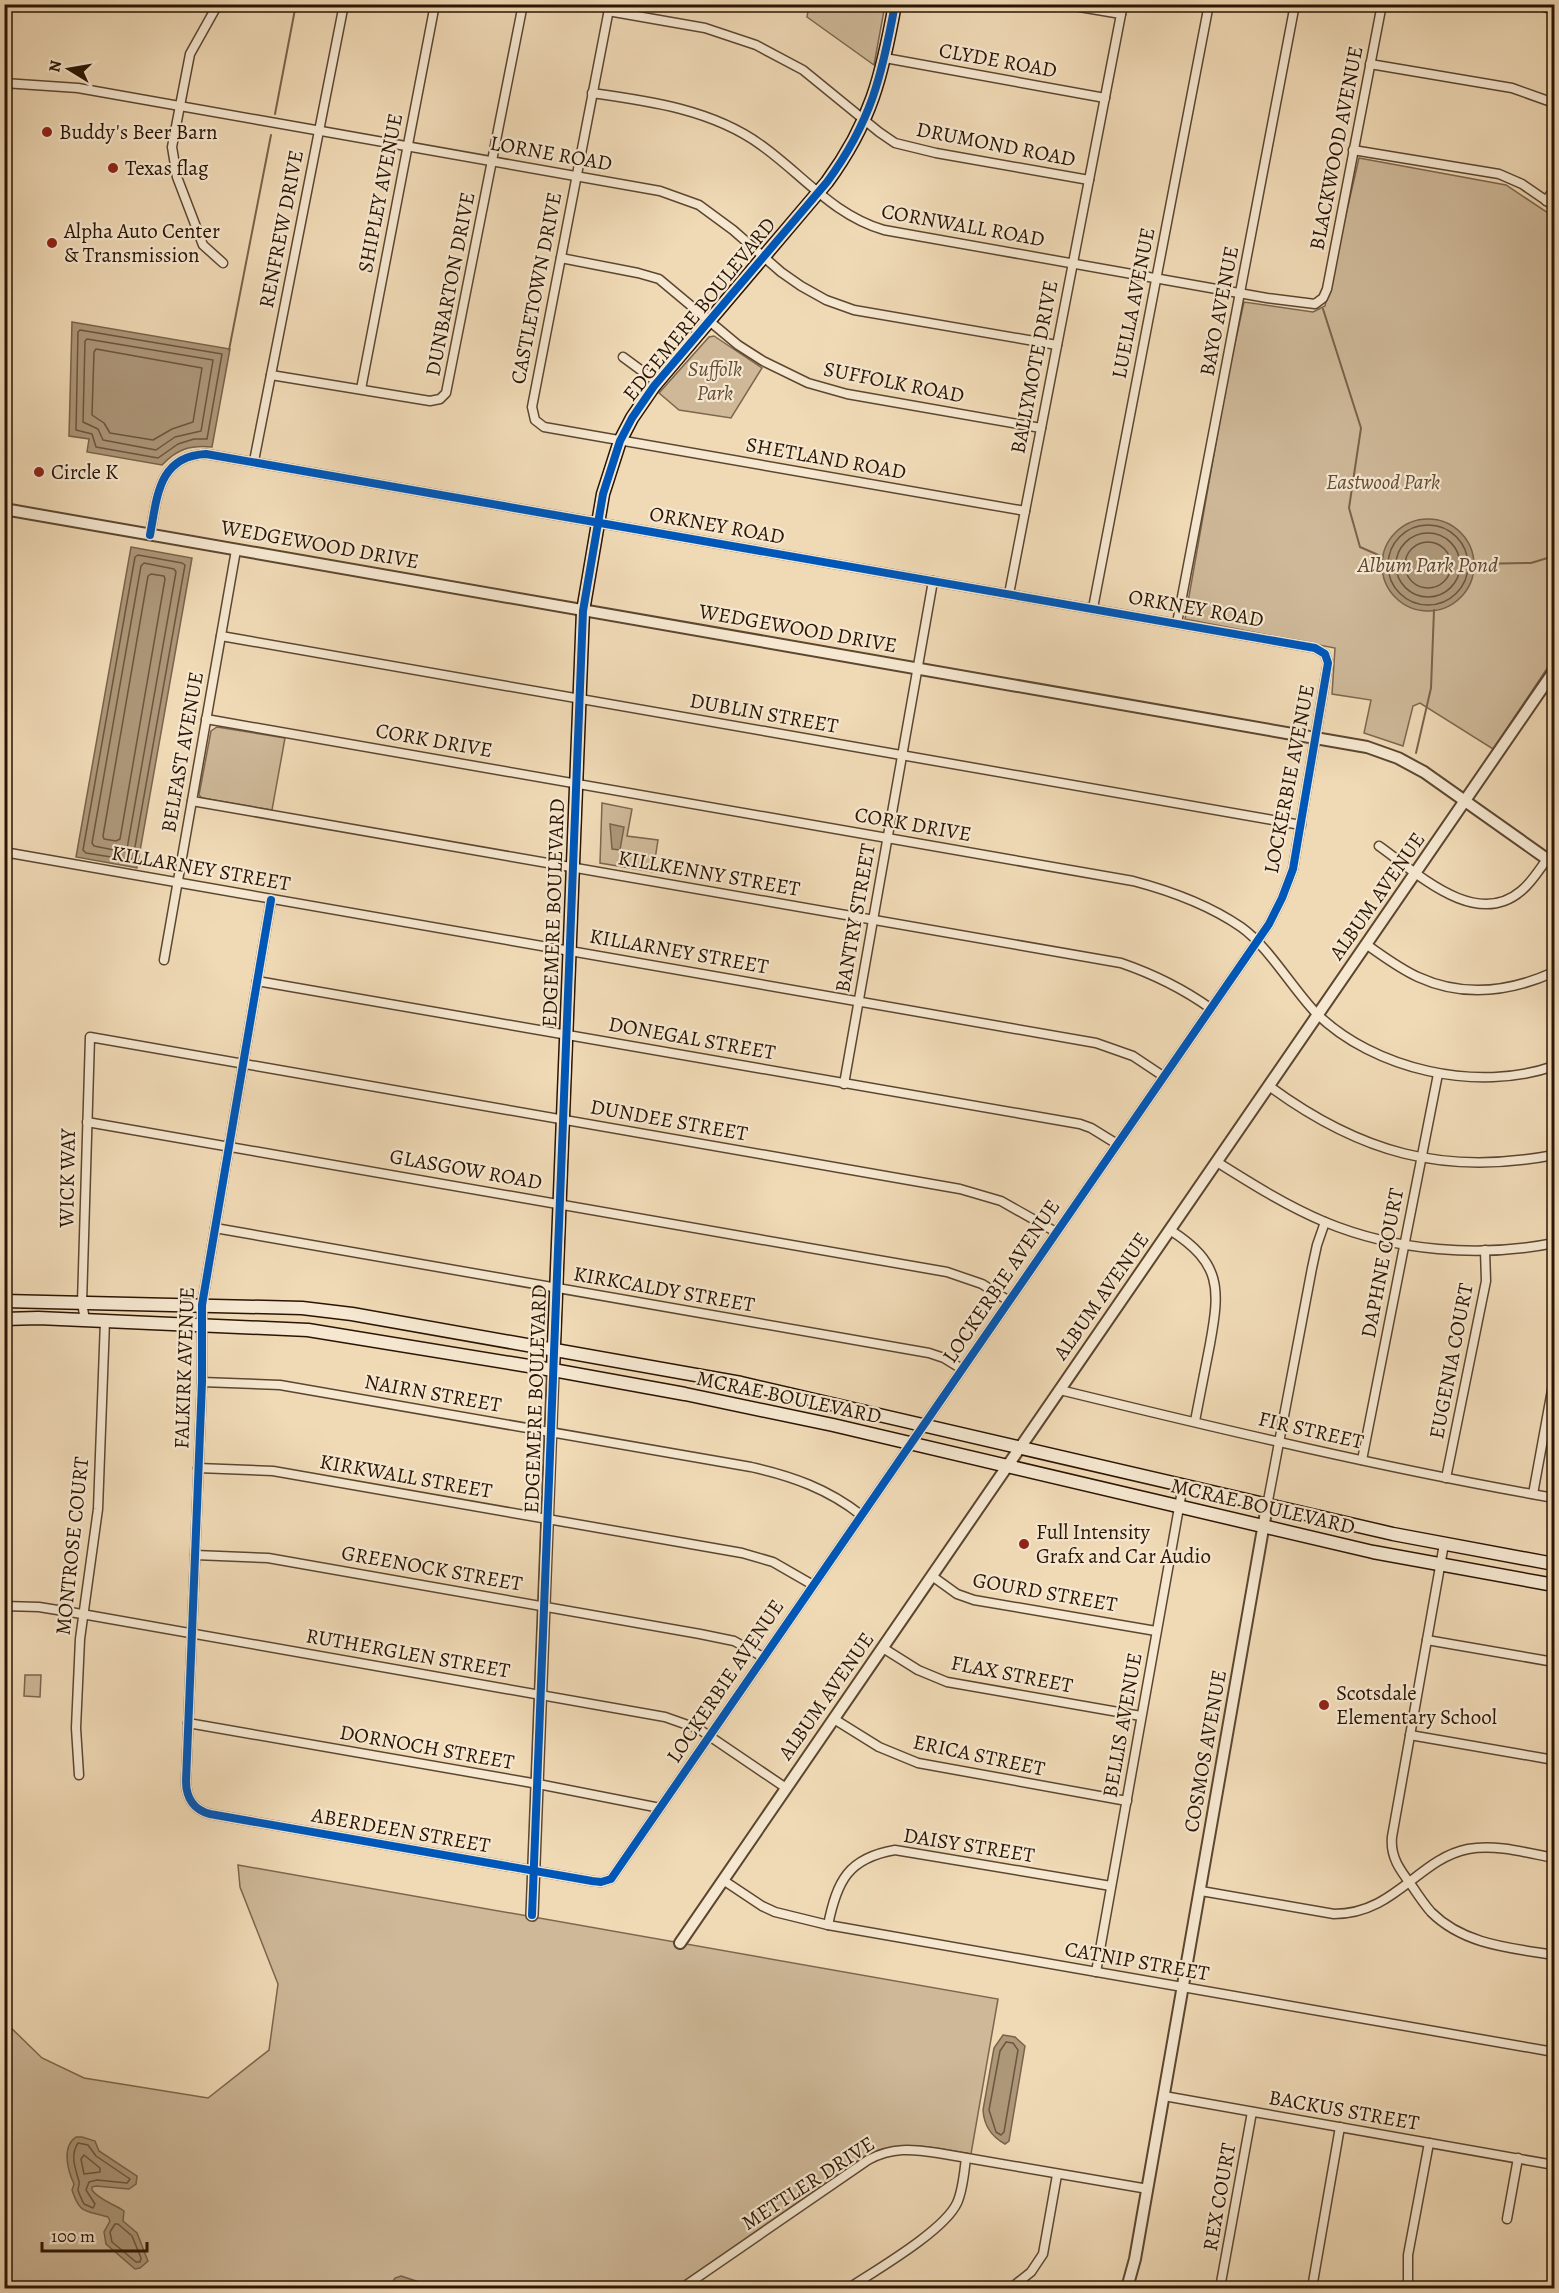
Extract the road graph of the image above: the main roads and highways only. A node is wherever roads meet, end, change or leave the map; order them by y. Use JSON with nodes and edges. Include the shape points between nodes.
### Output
{"nodes":[{"id":1,"x":895,"y":4,"type":"edge"},
{"id":2,"x":4,"y":1301,"type":"edge"},
{"id":3,"x":4,"y":1319,"type":"edge"},
{"id":4,"x":555,"y":1349,"type":"junction"},
{"id":5,"x":553,"y":1370,"type":"junction"},
{"id":6,"x":1109,"y":1468,"type":"junction"},
{"id":7,"x":1103,"y":1488,"type":"junction"},
{"id":8,"x":1554,"y":1564,"type":"edge"},
{"id":9,"x":1554,"y":1585,"type":"edge"}],
"edges":[{"from":1,"to":4,"type":"main road","name":"EDGEMERE BOULEVARD","via":[[880,79],[865,120],[841,162],[657,382],[632,418],[609,472],[583,611]]},
{"from":2,"to":4,"type":"main road","name":"MCRAE BOULEVARD","via":[[328,1311]]},
{"from":3,"to":5,"type":"main road","name":"MCRAE BOULEVARD","via":[[297,1329]]},
{"from":4,"to":5,"type":"main road","name":"EDGEMERE BOULEVARD"},
{"from":4,"to":6,"type":"main road","name":"MCRAE BOULEVARD","via":[[741,1383]]},
{"from":5,"to":7,"type":"main road","name":"MCRAE BOULEVARD","via":[[731,1403]]},
{"from":6,"to":7,"type":"main road"},
{"from":6,"to":8,"type":"main road","name":"MCRAE BOULEVARD","via":[[1267,1506]]},
{"from":7,"to":9,"type":"main road","name":"MCRAE BOULEVARD","via":[[1373,1552]]}]}
